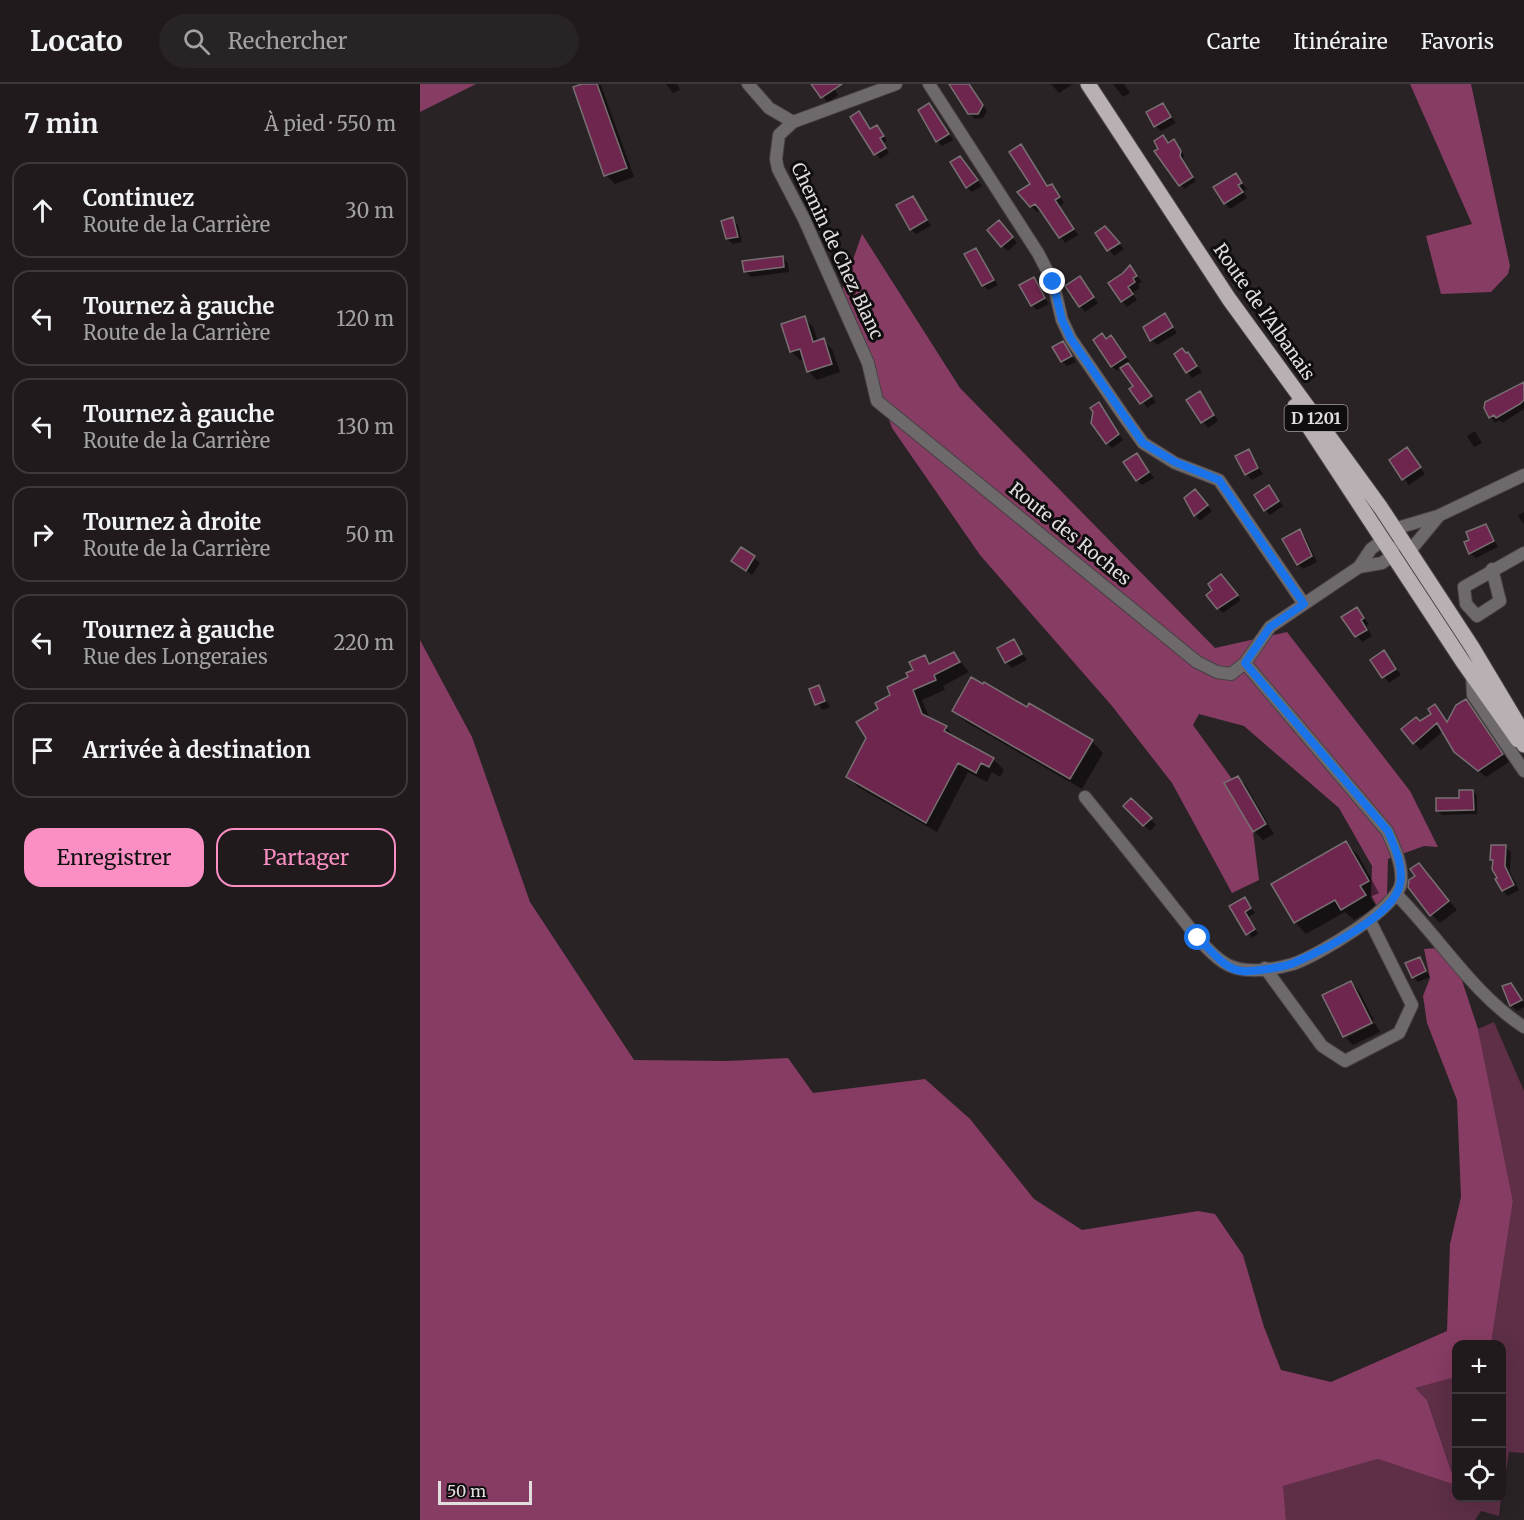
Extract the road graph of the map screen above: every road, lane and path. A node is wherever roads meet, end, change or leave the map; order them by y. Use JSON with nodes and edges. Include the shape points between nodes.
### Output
{"nodes":[{"id":1,"x":748,"y":84,"type":"edge"},
{"id":2,"x":896,"y":84,"type":"edge"},
{"id":3,"x":929,"y":84,"type":"edge"},
{"id":4,"x":1088,"y":84,"type":"edge"},
{"id":5,"x":793,"y":122,"type":"junction"},
{"id":6,"x":1229,"y":299,"type":"junction"},
{"id":7,"x":877,"y":400,"type":"joint"},
{"id":8,"x":1524,"y":475,"type":"edge"},
{"id":9,"x":1438,"y":516,"type":"junction"},
{"id":10,"x":1393,"y":542,"type":"junction"},
{"id":11,"x":1409,"y":552,"type":"junction"},
{"id":12,"x":1524,"y":553,"type":"edge"},
{"id":13,"x":1359,"y":567,"type":"junction"},
{"id":14,"x":1492,"y":569,"type":"dead end"},
{"id":15,"x":1304,"y":604,"type":"junction"},
{"id":16,"x":1446,"y":608,"type":"junction"},
{"id":17,"x":1245,"y":663,"type":"junction"},
{"id":18,"x":1472,"y":675,"type":"junction"},
{"id":19,"x":1524,"y":746,"type":"edge"},
{"id":20,"x":1524,"y":771,"type":"edge"},
{"id":21,"x":1085,"y":797,"type":"dead end"},
{"id":22,"x":1396,"y":894,"type":"junction"},
{"id":23,"x":1370,"y":921,"type":"junction"},
{"id":24,"x":1265,"y":968,"type":"junction"},
{"id":25,"x":1524,"y":1027,"type":"edge"}],
"edges":[{"from":1,"to":5,"type":"street","via":[[769,108]]},
{"from":2,"to":5,"type":"street"},
{"from":3,"to":15,"type":"street","via":[[1038,253],[1053,282],[1071,339],[1122,416],[1143,443],[1175,462],[1219,480]]},
{"from":4,"to":6,"type":"main road","name":"Route de l'Albanais","number":"D 1201"},
{"from":5,"to":7,"type":"street","name":"Chemin de Chez Blanc","via":[[779,135],[778,169],[868,363]]},
{"from":6,"to":10,"type":"main road","name":"Route de l'Albanais","number":"D 1201"},
{"from":6,"to":10,"type":"main road","via":[[1345,481]]},
{"from":7,"to":17,"type":"street","name":"Route des Roches","via":[[1197,662],[1231,674]]},
{"from":8,"to":9,"type":"street"},
{"from":9,"to":10,"type":"street"},
{"from":9,"to":11,"type":"street"},
{"from":10,"to":11,"type":"main road","name":"Route de l'Albanais","number":"D 1201"},
{"from":10,"to":13,"type":"street","via":[[1371,549]]},
{"from":10,"to":13,"type":"street","via":[[1382,563]]},
{"from":10,"to":16,"type":"street","via":[[1430,594]]},
{"from":10,"to":18,"type":"main road","name":"Route de l'Albanais","number":"D 1201"},
{"from":11,"to":16,"type":"main road","name":"Route de l'Albanais","number":"D 1201"},
{"from":12,"to":14,"type":"street"},
{"from":13,"to":15,"type":"street"},
{"from":15,"to":17,"type":"street","via":[[1270,627]]},
{"from":16,"to":19,"type":"main road","name":"Route de l'Albanais","number":"D 1201","via":[[1518,724]]},
{"from":17,"to":22,"type":"street","via":[[1388,831],[1398,855],[1401,882]]},
{"from":18,"to":19,"type":"main road","name":"Route de l'Albanais","number":"D 1201"},
{"from":18,"to":20,"type":"street","via":[[1473,695]]},
{"from":21,"to":24,"type":"street","via":[[1198,938],[1222,962],[1240,971]]},
{"from":22,"to":23,"type":"street"},
{"from":22,"to":25,"type":"street","via":[[1469,977]]},
{"from":23,"to":24,"type":"street","via":[[1294,964]]},
{"from":23,"to":24,"type":"street","via":[[1412,1005],[1399,1033],[1345,1061],[1322,1047]]}]}
